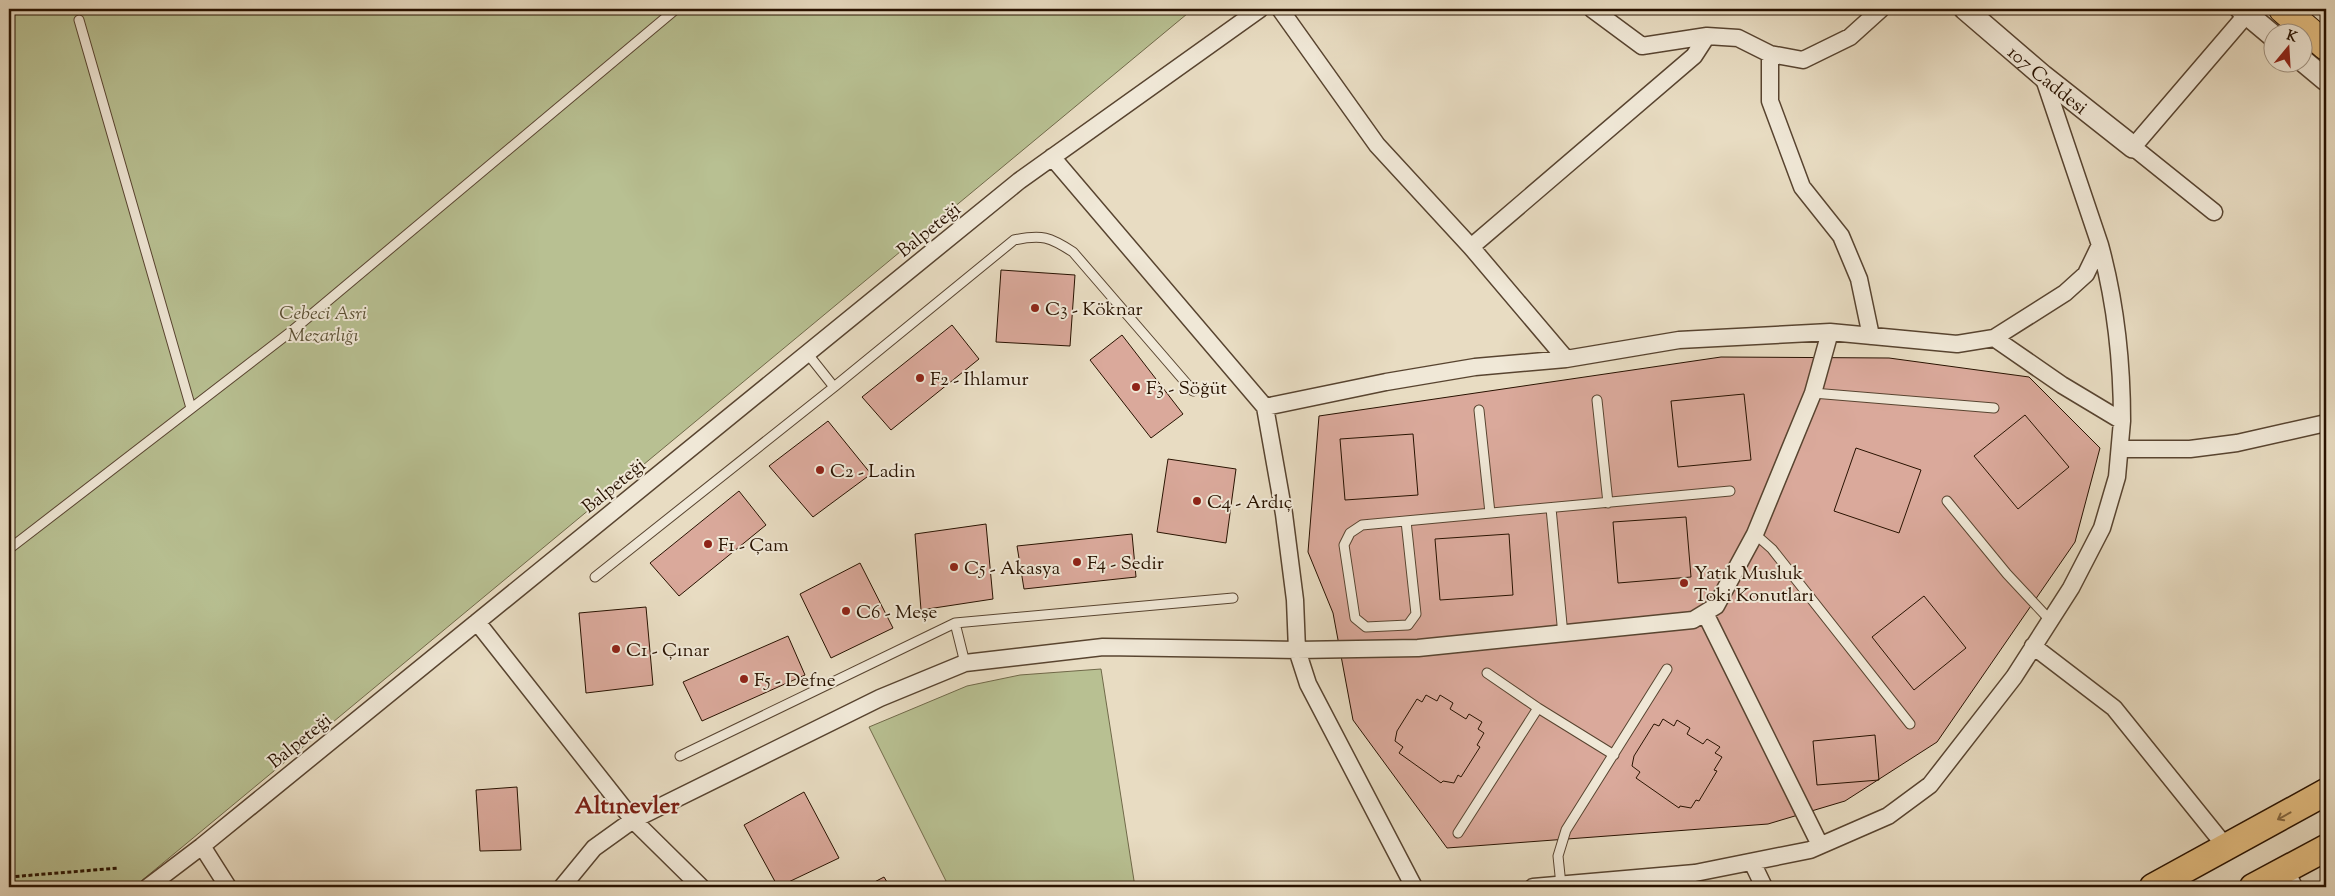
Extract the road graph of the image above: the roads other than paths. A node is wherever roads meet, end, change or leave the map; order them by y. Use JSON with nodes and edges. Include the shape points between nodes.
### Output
{"nodes":[{"id":1,"x":676,"y":9,"type":"edge"},
{"id":2,"x":1260,"y":9,"type":"edge"},
{"id":3,"x":1280,"y":9,"type":"edge"},
{"id":4,"x":1592,"y":9,"type":"edge"},
{"id":5,"x":1881,"y":9,"type":"edge"},
{"id":6,"x":1965,"y":9,"type":"edge"},
{"id":7,"x":2283,"y":9,"type":"edge"},
{"id":8,"x":2244,"y":11,"type":"edge"},
{"id":9,"x":79,"y":20,"type":"dead end"},
{"id":10,"x":2262,"y":26,"type":"edge"},
{"id":11,"x":1707,"y":36,"type":"junction"},
{"id":12,"x":2326,"y":46,"type":"edge"},
{"id":13,"x":1770,"y":54,"type":"junction"},
{"id":14,"x":2312,"y":68,"type":"edge"},
{"id":15,"x":2043,"y":76,"type":"junction"},
{"id":16,"x":2326,"y":80,"type":"edge"},
{"id":17,"x":2133,"y":147,"type":"junction"},
{"id":18,"x":1052,"y":157,"type":"junction"},
{"id":19,"x":2214,"y":212,"type":"dead end"},
{"id":20,"x":2100,"y":246,"type":"junction"},
{"id":21,"x":1471,"y":247,"type":"junction"},
{"id":22,"x":1830,"y":332,"type":"junction"},
{"id":23,"x":1871,"y":336,"type":"junction"},
{"id":24,"x":1994,"y":338,"type":"junction"},
{"id":25,"x":807,"y":353,"type":"junction"},
{"id":26,"x":1566,"y":359,"type":"junction"},
{"id":27,"x":834,"y":386,"type":"junction"},
{"id":28,"x":1194,"y":391,"type":"dead end"},
{"id":29,"x":1813,"y":393,"type":"junction"},
{"id":30,"x":1597,"y":400,"type":"dead end"},
{"id":31,"x":1265,"y":406,"type":"junction"},
{"id":32,"x":191,"y":408,"type":"junction"},
{"id":33,"x":1994,"y":408,"type":"dead end"},
{"id":34,"x":1479,"y":410,"type":"dead end"},
{"id":35,"x":2122,"y":421,"type":"junction"},
{"id":36,"x":2326,"y":423,"type":"edge"},
{"id":37,"x":2120,"y":449,"type":"junction"},
{"id":38,"x":1730,"y":491,"type":"dead end"},
{"id":39,"x":1946,"y":501,"type":"dead end"},
{"id":40,"x":1608,"y":503,"type":"junction"},
{"id":41,"x":1551,"y":508,"type":"junction"},
{"id":42,"x":1490,"y":513,"type":"junction"},
{"id":43,"x":1406,"y":521,"type":"junction"},
{"id":44,"x":1755,"y":534,"type":"junction"},
{"id":45,"x":9,"y":549,"type":"edge"},
{"id":46,"x":595,"y":577,"type":"dead end"},
{"id":47,"x":1233,"y":598,"type":"dead end"},
{"id":48,"x":1705,"y":613,"type":"junction"},
{"id":49,"x":2049,"y":619,"type":"junction"},
{"id":50,"x":477,"y":622,"type":"junction"},
{"id":51,"x":955,"y":623,"type":"junction"},
{"id":52,"x":1563,"y":634,"type":"junction"},
{"id":53,"x":2033,"y":646,"type":"junction"},
{"id":54,"x":1297,"y":650,"type":"junction"},
{"id":55,"x":965,"y":663,"type":"junction"},
{"id":56,"x":1667,"y":669,"type":"dead end"},
{"id":57,"x":1487,"y":673,"type":"dead end"},
{"id":58,"x":1538,"y":708,"type":"junction"},
{"id":59,"x":1910,"y":724,"type":"dead end"},
{"id":60,"x":1614,"y":755,"type":"junction"},
{"id":61,"x":680,"y":756,"type":"dead end"},
{"id":62,"x":2326,"y":792,"type":"edge"},
{"id":63,"x":633,"y":820,"type":"junction"},
{"id":64,"x":1458,"y":833,"type":"dead end"},
{"id":65,"x":1820,"y":845,"type":"junction"},
{"id":66,"x":202,"y":846,"type":"junction"},
{"id":67,"x":2226,"y":847,"type":"junction"},
{"id":68,"x":2326,"y":848,"type":"edge"},
{"id":69,"x":1752,"y":862,"type":"junction"},
{"id":70,"x":2290,"y":879,"type":"edge"},
{"id":71,"x":1561,"y":885,"type":"junction"},
{"id":72,"x":148,"y":887,"type":"edge"},
{"id":73,"x":228,"y":887,"type":"edge"},
{"id":74,"x":562,"y":887,"type":"edge"},
{"id":75,"x":701,"y":887,"type":"edge"},
{"id":76,"x":1414,"y":887,"type":"edge"},
{"id":77,"x":1533,"y":887,"type":"edge"},
{"id":78,"x":1764,"y":887,"type":"edge"},
{"id":79,"x":2153,"y":887,"type":"edge"},
{"id":80,"x":2254,"y":887,"type":"edge"}],
"edges":[{"from":1,"to":32,"type":"lane","via":[[293,330]]},
{"from":2,"to":18,"type":"street","name":"Balpeteği"},
{"from":3,"to":21,"type":"street","via":[[1377,145]]},
{"from":4,"to":11,"type":"street","via":[[1642,46]]},
{"from":5,"to":13,"type":"street","via":[[1850,37],[1803,60]]},
{"from":6,"to":15,"type":"street","name":"107 Caddesi"},
{"from":7,"to":12,"type":"highway"},
{"from":8,"to":10,"type":"street"},
{"from":8,"to":17,"type":"street"},
{"from":9,"to":32,"type":"lane"},
{"from":11,"to":13,"type":"street","via":[[1738,38]]},
{"from":11,"to":21,"type":"street","via":[[1694,56]]},
{"from":13,"to":23,"type":"street","via":[[1770,101],[1802,187],[1841,236],[1860,280]]},
{"from":14,"to":16,"type":"street"},
{"from":15,"to":17,"type":"street","name":"107 Caddesi"},
{"from":15,"to":20,"type":"street"},
{"from":17,"to":19,"type":"street"},
{"from":18,"to":25,"type":"street","name":"Balpeteği"},
{"from":18,"to":31,"type":"street"},
{"from":20,"to":24,"type":"street","via":[[2086,274],[2065,293]]},
{"from":20,"to":35,"type":"street","via":[[2110,280],[2122,367]]},
{"from":21,"to":26,"type":"street"},
{"from":22,"to":23,"type":"street"},
{"from":22,"to":26,"type":"street","via":[[1679,340]]},
{"from":22,"to":29,"type":"street"},
{"from":23,"to":24,"type":"street","via":[[1957,344]]},
{"from":24,"to":35,"type":"street"},
{"from":25,"to":27,"type":"lane"},
{"from":25,"to":50,"type":"street","name":"Balpeteği"},
{"from":26,"to":31,"type":"street","via":[[1476,367]]},
{"from":27,"to":28,"type":"lane","via":[[1014,240],[1033,236],[1054,240],[1073,252]]},
{"from":27,"to":46,"type":"lane"},
{"from":29,"to":33,"type":"lane"},
{"from":29,"to":44,"type":"street"},
{"from":30,"to":40,"type":"lane"},
{"from":31,"to":54,"type":"street","via":[[1284,514],[1295,600]]},
{"from":32,"to":45,"type":"lane"},
{"from":34,"to":42,"type":"lane"},
{"from":35,"to":37,"type":"street"},
{"from":36,"to":37,"type":"street","via":[[2237,443],[2190,449]]},
{"from":37,"to":49,"type":"street","via":[[2117,477],[2102,528],[2071,588]]},
{"from":38,"to":40,"type":"lane"},
{"from":39,"to":49,"type":"lane"},
{"from":40,"to":41,"type":"lane"},
{"from":41,"to":42,"type":"lane"},
{"from":41,"to":52,"type":"lane"},
{"from":42,"to":43,"type":"lane"},
{"from":43,"to":43,"type":"lane","via":[[1362,525],[1350,533],[1344,545],[1355,618],[1366,626],[1408,625],[1416,614]]},
{"from":44,"to":48,"type":"street","via":[[1716,606]]},
{"from":44,"to":59,"type":"lane","via":[[1772,549]]},
{"from":47,"to":51,"type":"lane"},
{"from":48,"to":52,"type":"street","via":[[1693,620]]},
{"from":48,"to":65,"type":"street"},
{"from":49,"to":53,"type":"street"},
{"from":50,"to":63,"type":"street"},
{"from":50,"to":66,"type":"street","name":"Balpeteği"},
{"from":51,"to":55,"type":"lane"},
{"from":51,"to":61,"type":"lane"},
{"from":52,"to":54,"type":"street","via":[[1418,648]]},
{"from":53,"to":65,"type":"street","via":[[2014,677],[1930,785],[1888,816]]},
{"from":53,"to":67,"type":"street","via":[[2114,708]]},
{"from":54,"to":55,"type":"street","via":[[1103,647]]},
{"from":54,"to":76,"type":"street","via":[[1308,684]]},
{"from":55,"to":63,"type":"street","via":[[880,698]]},
{"from":56,"to":60,"type":"lane"},
{"from":57,"to":58,"type":"lane"},
{"from":58,"to":60,"type":"lane"},
{"from":58,"to":64,"type":"lane"},
{"from":60,"to":71,"type":"lane","via":[[1566,830],[1558,856]]},
{"from":62,"to":67,"type":"main road","one_way":true},
{"from":63,"to":74,"type":"street","via":[[594,848]]},
{"from":63,"to":75,"type":"street"},
{"from":65,"to":69,"type":"street"},
{"from":66,"to":72,"type":"street","name":"Balpeteği"},
{"from":66,"to":73,"type":"street"},
{"from":67,"to":79,"type":"main road"},
{"from":68,"to":70,"type":"main road"},
{"from":69,"to":71,"type":"street","via":[[1695,873]]},
{"from":69,"to":78,"type":"street"},
{"from":70,"to":80,"type":"main road"},
{"from":71,"to":77,"type":"street"}]}
